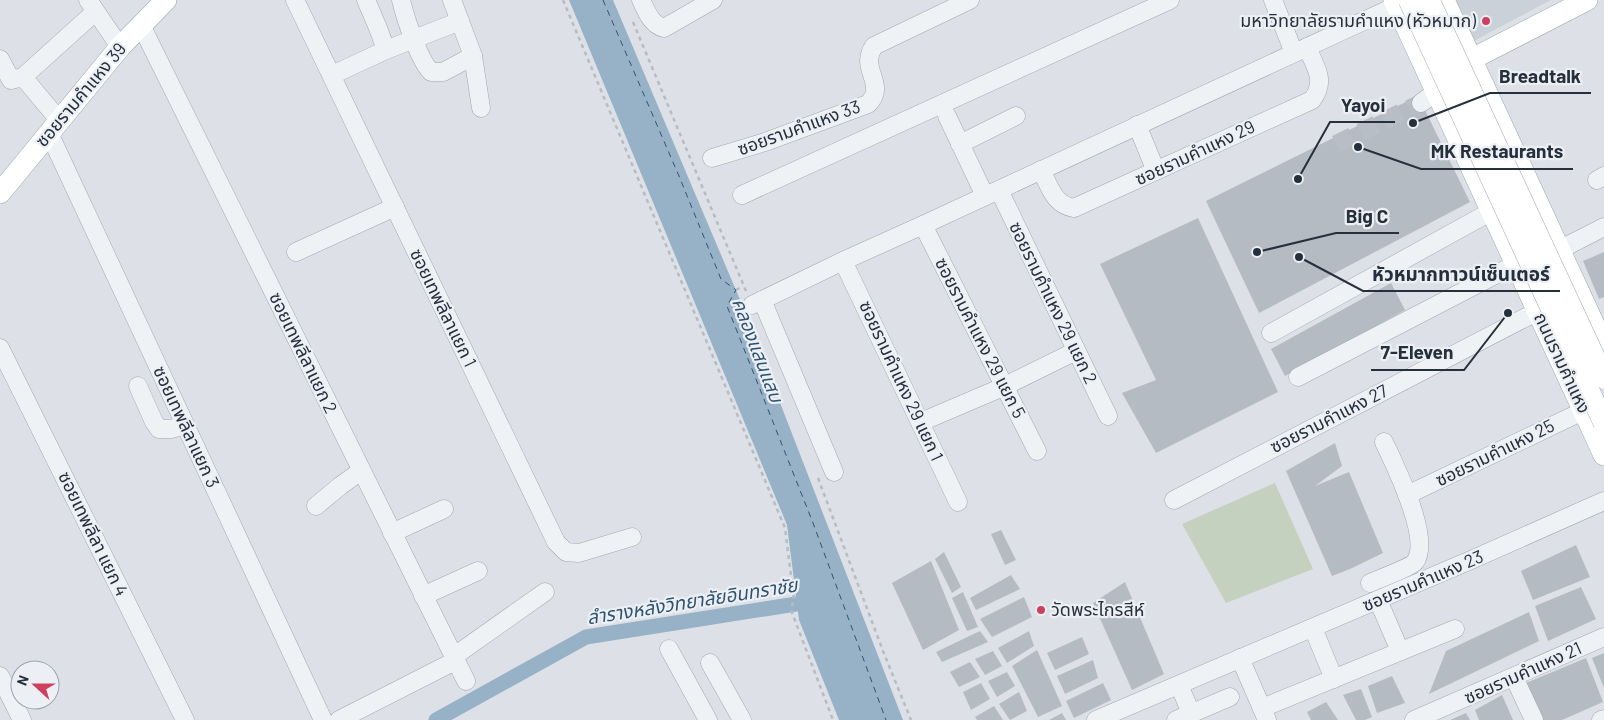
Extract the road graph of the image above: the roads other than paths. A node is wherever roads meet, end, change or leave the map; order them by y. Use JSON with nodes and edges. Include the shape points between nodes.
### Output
{"nodes":[{"id":1,"x":166,"y":0,"type":"edge"},
{"id":2,"x":295,"y":0,"type":"edge"},
{"id":3,"x":366,"y":0,"type":"edge"},
{"id":4,"x":401,"y":0,"type":"edge"},
{"id":5,"x":452,"y":0,"type":"edge"},
{"id":6,"x":640,"y":0,"type":"edge"},
{"id":7,"x":713,"y":0,"type":"edge"},
{"id":8,"x":970,"y":0,"type":"edge"},
{"id":9,"x":1170,"y":0,"type":"edge"},
{"id":10,"x":1273,"y":0,"type":"edge"},
{"id":11,"x":1429,"y":0,"type":"edge"},
{"id":12,"x":1444,"y":0,"type":"edge"},
{"id":13,"x":1587,"y":0,"type":"edge"},
{"id":14,"x":1400,"y":2,"type":"edge"},
{"id":15,"x":92,"y":6,"type":"edge"},
{"id":16,"x":460,"y":21,"type":"junction"},
{"id":17,"x":141,"y":25,"type":"junction"},
{"id":18,"x":414,"y":40,"type":"junction"},
{"id":19,"x":120,"y":47,"type":"junction"},
{"id":20,"x":386,"y":50,"type":"junction"},
{"id":21,"x":1301,"y":50,"type":"junction"},
{"id":22,"x":473,"y":56,"type":"junction"},
{"id":23,"x":0,"y":59,"type":"edge"},
{"id":24,"x":1472,"y":59,"type":"junction"},
{"id":25,"x":332,"y":75,"type":"junction"},
{"id":26,"x":23,"y":76,"type":"junction"},
{"id":27,"x":1428,"y":97,"type":"junction"},
{"id":28,"x":481,"y":108,"type":"dead end"},
{"id":29,"x":946,"y":116,"type":"dead end"},
{"id":30,"x":1016,"y":116,"type":"dead end"},
{"id":31,"x":1137,"y":125,"type":"junction"},
{"id":32,"x":54,"y":127,"type":"junction"},
{"id":33,"x":960,"y":144,"type":"junction"},
{"id":34,"x":712,"y":158,"type":"dead end"},
{"id":35,"x":1042,"y":170,"type":"junction"},
{"id":36,"x":1156,"y":172,"type":"junction"},
{"id":37,"x":0,"y":193,"type":"edge"},
{"id":38,"x":992,"y":193,"type":"junction"},
{"id":39,"x":742,"y":195,"type":"dead end"},
{"id":40,"x":394,"y":207,"type":"junction"},
{"id":41,"x":1492,"y":211,"type":"junction"},
{"id":42,"x":923,"y":226,"type":"junction"},
{"id":43,"x":1604,"y":227,"type":"edge"},
{"id":44,"x":1559,"y":250,"type":"junction"},
{"id":45,"x":296,"y":252,"type":"dead end"},
{"id":46,"x":843,"y":261,"type":"junction"},
{"id":47,"x":1516,"y":264,"type":"junction"},
{"id":48,"x":1538,"y":311,"type":"junction"},
{"id":49,"x":1271,"y":333,"type":"dead end"},
{"id":50,"x":1604,"y":346,"type":"edge"},
{"id":51,"x":0,"y":348,"type":"edge"},
{"id":52,"x":1076,"y":352,"type":"junction"},
{"id":53,"x":1604,"y":352,"type":"edge"},
{"id":54,"x":1565,"y":371,"type":"junction"},
{"id":55,"x":1298,"y":377,"type":"dead end"},
{"id":56,"x":1604,"y":378,"type":"edge"},
{"id":57,"x":138,"y":386,"type":"dead end"},
{"id":58,"x":1003,"y":387,"type":"junction"},
{"id":59,"x":1584,"y":411,"type":"junction"},
{"id":60,"x":1108,"y":416,"type":"dead end"},
{"id":61,"x":921,"y":422,"type":"junction"},
{"id":62,"x":1604,"y":423,"type":"edge"},
{"id":63,"x":185,"y":425,"type":"junction"},
{"id":64,"x":1384,"y":442,"type":"dead end"},
{"id":65,"x":1036,"y":451,"type":"dead end"},
{"id":66,"x":1604,"y":455,"type":"edge"},
{"id":67,"x":361,"y":471,"type":"junction"},
{"id":68,"x":834,"y":472,"type":"dead end"},
{"id":69,"x":1407,"y":495,"type":"junction"},
{"id":70,"x":1174,"y":500,"type":"dead end"},
{"id":71,"x":1604,"y":501,"type":"edge"},
{"id":72,"x":958,"y":502,"type":"dead end"},
{"id":73,"x":316,"y":506,"type":"dead end"},
{"id":74,"x":444,"y":509,"type":"dead end"},
{"id":75,"x":392,"y":533,"type":"junction"},
{"id":76,"x":632,"y":538,"type":"dead end"},
{"id":77,"x":478,"y":571,"type":"dead end"},
{"id":78,"x":1370,"y":583,"type":"dead end"},
{"id":79,"x":545,"y":592,"type":"dead end"},
{"id":80,"x":423,"y":596,"type":"junction"},
{"id":81,"x":1378,"y":600,"type":"junction"},
{"id":82,"x":1313,"y":628,"type":"junction"},
{"id":83,"x":1455,"y":629,"type":"dead end"},
{"id":84,"x":1604,"y":637,"type":"edge"},
{"id":85,"x":669,"y":649,"type":"dead end"},
{"id":86,"x":1400,"y":651,"type":"junction"},
{"id":87,"x":1240,"y":658,"type":"junction"},
{"id":88,"x":454,"y":659,"type":"junction"},
{"id":89,"x":710,"y":663,"type":"dead end"},
{"id":90,"x":0,"y":676,"type":"edge"},
{"id":91,"x":1514,"y":677,"type":"junction"},
{"id":92,"x":1334,"y":679,"type":"junction"},
{"id":93,"x":466,"y":681,"type":"dead end"},
{"id":94,"x":1179,"y":684,"type":"junction"},
{"id":95,"x":1230,"y":697,"type":"dead end"},
{"id":96,"x":1264,"y":714,"type":"edge"},
{"id":97,"x":1183,"y":717,"type":"edge"},
{"id":98,"x":22,"y":720,"type":"edge"},
{"id":99,"x":185,"y":720,"type":"edge"},
{"id":100,"x":323,"y":720,"type":"edge"},
{"id":101,"x":339,"y":720,"type":"edge"},
{"id":102,"x":708,"y":720,"type":"edge"},
{"id":103,"x":742,"y":720,"type":"edge"},
{"id":104,"x":1096,"y":720,"type":"edge"},
{"id":105,"x":1414,"y":720,"type":"edge"},
{"id":106,"x":1534,"y":720,"type":"edge"}],
"edges":[{"from":1,"to":17,"type":"main road","name":"ซอยรามคำแหง 39"},
{"from":2,"to":25,"type":"street","name":"ซอยเทพลีลาแยก 1"},
{"from":3,"to":20,"type":"street"},
{"from":4,"to":18,"type":"street"},
{"from":5,"to":16,"type":"street"},
{"from":6,"to":7,"type":"street","via":[[653,22],[664,28]]},
{"from":8,"to":34,"type":"street","name":"ซอยรามคำแหง 33","via":[[874,46],[868,54],[868,66],[876,86],[868,104]]},
{"from":9,"to":39,"type":"street"},
{"from":10,"to":21,"type":"street","name":"ซอยรามคำแหง 29"},
{"from":11,"to":56,"type":"main road","name":"ถนนรามคำแหง","bridge":true},
{"from":12,"to":24,"type":"main road"},
{"from":13,"to":24,"type":"main road"},
{"from":14,"to":21,"type":"street"},
{"from":14,"to":27,"type":"main road","name":"ถนนรามคำแหง"},
{"from":14,"to":62,"type":"main road","name":"ถนนรามคำแหง","bridge":true},
{"from":15,"to":19,"type":"street"},
{"from":15,"to":26,"type":"street"},
{"from":16,"to":18,"type":"street"},
{"from":16,"to":22,"type":"street"},
{"from":17,"to":19,"type":"main road","name":"ซอยรามคำแหง 39"},
{"from":17,"to":67,"type":"street","name":"ซอยเทพลีลาแยก 2"},
{"from":18,"to":20,"type":"street"},
{"from":18,"to":22,"type":"street","via":[[431,72],[443,72]]},
{"from":19,"to":32,"type":"main road","name":"ซอยรามคำแหง 39"},
{"from":20,"to":25,"type":"street"},
{"from":21,"to":31,"type":"street"},
{"from":21,"to":36,"type":"street","name":"ซอยรามคำแหง 29","via":[[1320,81],[1319,91],[1312,100]]},
{"from":22,"to":28,"type":"street"},
{"from":23,"to":26,"type":"street","via":[[11,80]]},
{"from":24,"to":27,"type":"main road"},
{"from":24,"to":44,"type":"main road"},
{"from":25,"to":40,"type":"street","name":"ซอยเทพลีลาแยก 1"},
{"from":26,"to":32,"type":"street","name":"ซอยเทพลีลาแยก 3"},
{"from":27,"to":41,"type":"main road","name":"ถนนรามคำแหง"},
{"from":29,"to":33,"type":"street","name":"ซอยรามคำแหง 29 แยก 2"},
{"from":30,"to":33,"type":"street"},
{"from":31,"to":35,"type":"street"},
{"from":31,"to":36,"type":"street"},
{"from":32,"to":37,"type":"main road","name":"ซอยรามคำแหง 39"},
{"from":32,"to":63,"type":"street","name":"ซอยเทพลีลาแยก 3"},
{"from":33,"to":38,"type":"street","name":"ซอยรามคำแหง 29 แยก 2"},
{"from":35,"to":36,"type":"street","name":"ซอยรามคำแหง 29","via":[[1058,202],[1074,208]]},
{"from":35,"to":38,"type":"street"},
{"from":38,"to":42,"type":"street"},
{"from":38,"to":52,"type":"street","name":"ซอยรามคำแหง 29 แยก 2"},
{"from":40,"to":45,"type":"street"},
{"from":40,"to":76,"type":"street","name":"ซอยเทพลีลาแยก 1","via":[[556,542],[566,552],[579,553]]},
{"from":41,"to":47,"type":"main road","name":"ถนนรามคำแหง"},
{"from":41,"to":49,"type":"street"},
{"from":42,"to":46,"type":"street"},
{"from":42,"to":58,"type":"street","name":"ซอยรามคำแหง 29 แยก 5"},
{"from":43,"to":44,"type":"street"},
{"from":44,"to":50,"type":"main road"},
{"from":46,"to":61,"type":"street","name":"ซอยรามคำแหง 29 แยก 1"},
{"from":46,"to":68,"type":"street","via":[[757,302]]},
{"from":47,"to":48,"type":"main road","name":"ถนนรามคำแหง"},
{"from":47,"to":55,"type":"street"},
{"from":48,"to":54,"type":"main road","name":"ถนนรามคำแหง"},
{"from":48,"to":70,"type":"street","name":"ซอยรามคำแหง 27"},
{"from":51,"to":99,"type":"street","name":"ซอยเทพลีลา แยก 4"},
{"from":52,"to":58,"type":"street"},
{"from":52,"to":60,"type":"street","name":"ซอยรามคำแหง 29 แยก 2"},
{"from":53,"to":54,"type":"main road"},
{"from":54,"to":59,"type":"main road","name":"ถนนรามคำแหง"},
{"from":57,"to":63,"type":"street","via":[[159,429]]},
{"from":58,"to":61,"type":"street"},
{"from":58,"to":65,"type":"street","name":"ซอยรามคำแหง 29 แยก 5"},
{"from":59,"to":66,"type":"main road","name":"ถนนรามคำแหง"},
{"from":59,"to":69,"type":"street","name":"ซอยรามคำแหง 25"},
{"from":61,"to":72,"type":"street","name":"ซอยรามคำแหง 29 แยก 1"},
{"from":63,"to":100,"type":"street","name":"ซอยเทพลีลาแยก 3"},
{"from":64,"to":69,"type":"street"},
{"from":67,"to":73,"type":"street"},
{"from":67,"to":75,"type":"street","name":"ซอยเทพลีลาแยก 2"},
{"from":69,"to":78,"type":"street","via":[[1417,527],[1418,556],[1414,564]]},
{"from":71,"to":81,"type":"street","name":"ซอยรามคำแหง 23"},
{"from":74,"to":75,"type":"street"},
{"from":75,"to":80,"type":"street","name":"ซอยเทพลีลาแยก 2"},
{"from":77,"to":80,"type":"street"},
{"from":79,"to":88,"type":"street"},
{"from":80,"to":88,"type":"street","name":"ซอยเทพลีลาแยก 2"},
{"from":81,"to":82,"type":"street","name":"ซอยรามคำแหง 23"},
{"from":81,"to":86,"type":"street"},
{"from":82,"to":87,"type":"street","name":"ซอยรามคำแหง 23"},
{"from":82,"to":92,"type":"street"},
{"from":83,"to":86,"type":"street"},
{"from":84,"to":91,"type":"street","name":"ซอยรามคำแหง 21"},
{"from":85,"to":102,"type":"street"},
{"from":86,"to":92,"type":"street"},
{"from":87,"to":94,"type":"street","name":"ซอยรามคำแหง 23"},
{"from":87,"to":96,"type":"street"},
{"from":88,"to":93,"type":"street","name":"ซอยเทพลีลาแยก 2"},
{"from":88,"to":101,"type":"street"},
{"from":89,"to":103,"type":"street"},
{"from":90,"to":98,"type":"street"},
{"from":91,"to":105,"type":"street","name":"ซอยรามคำแหง 21"},
{"from":91,"to":106,"type":"street"},
{"from":92,"to":96,"type":"street"},
{"from":94,"to":97,"type":"street"},
{"from":94,"to":104,"type":"street","name":"ซอยรามคำแหง 23"},
{"from":95,"to":97,"type":"street"}]}
